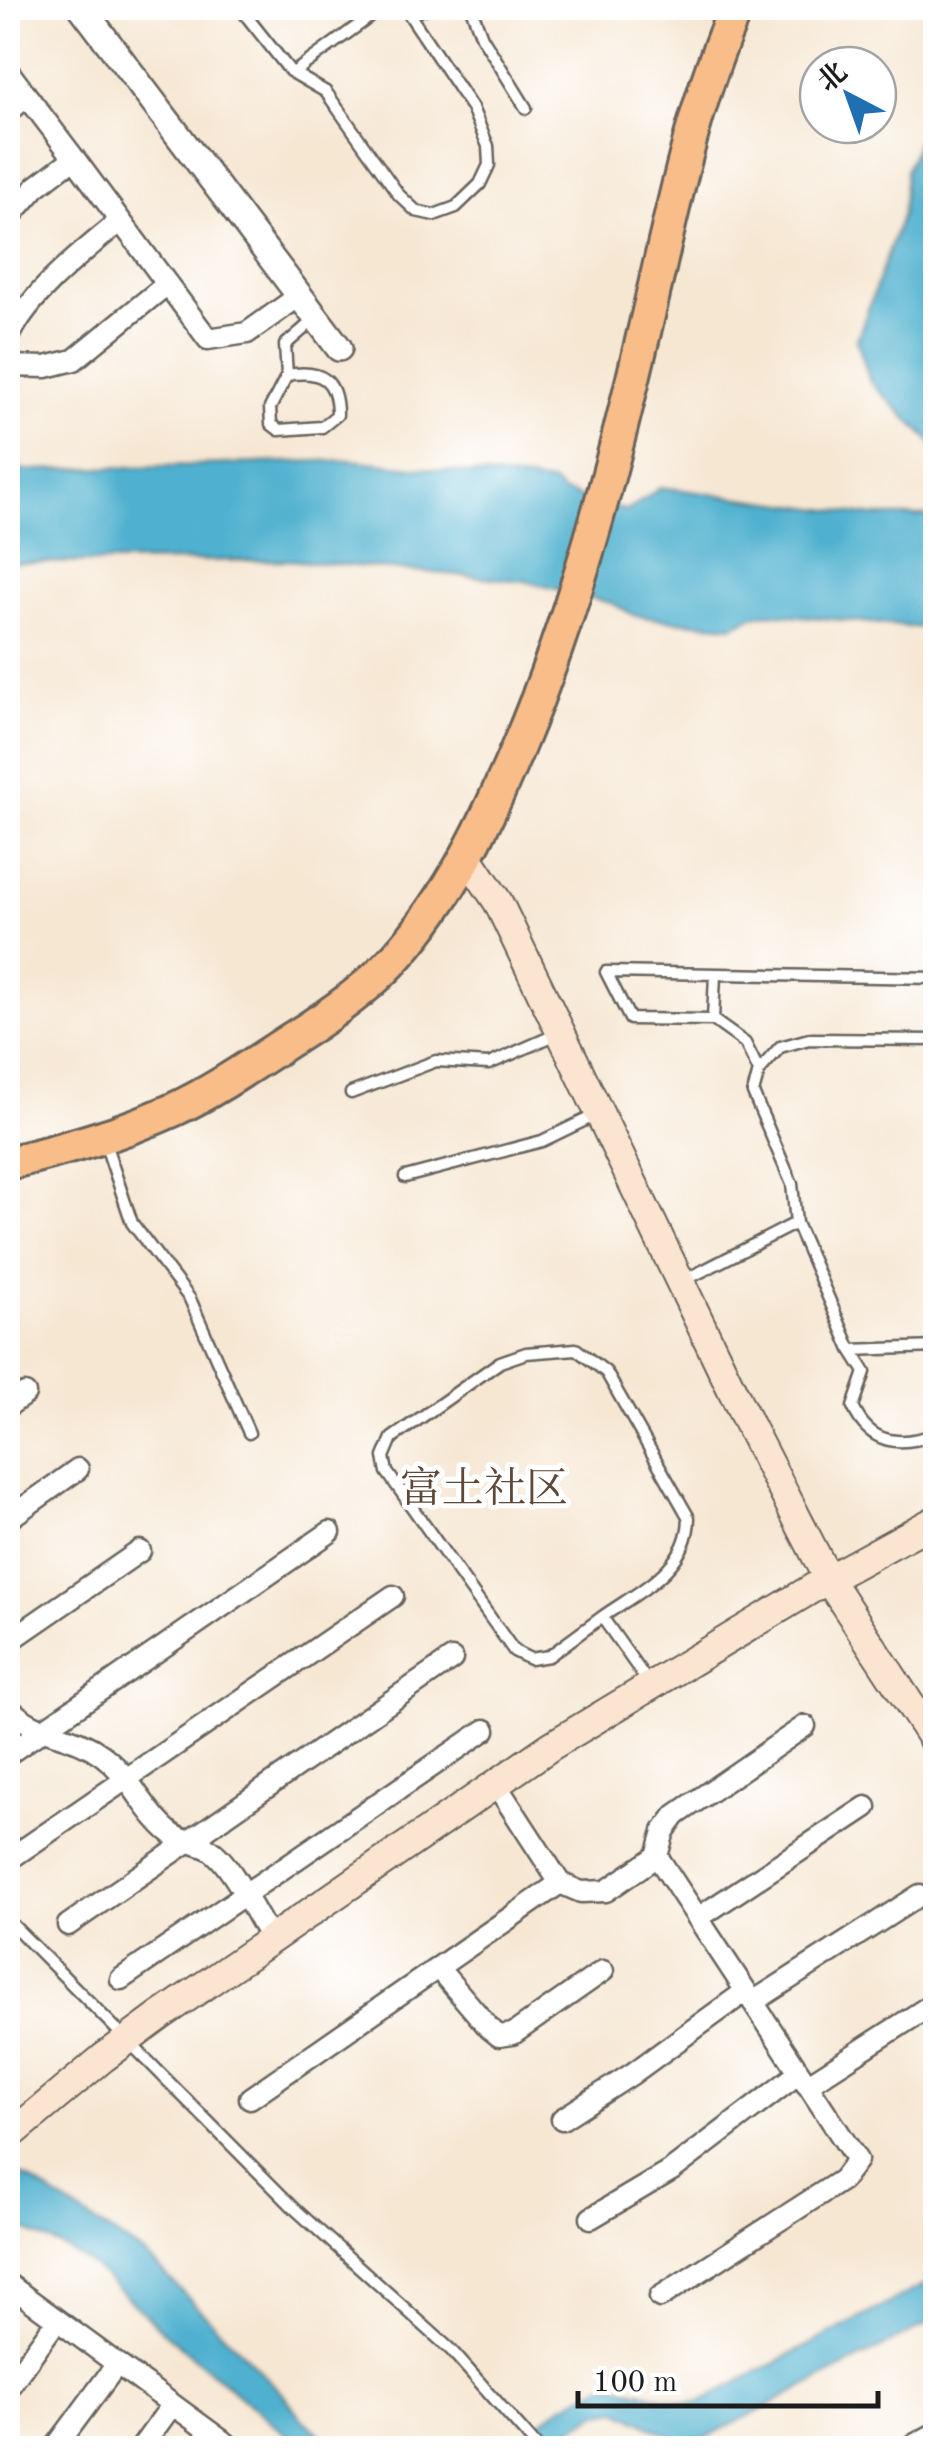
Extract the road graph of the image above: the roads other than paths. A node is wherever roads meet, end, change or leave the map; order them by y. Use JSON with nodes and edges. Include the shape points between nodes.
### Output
{"nodes":[{"id":1,"x":82,"y":8,"type":"edge"},
{"id":2,"x":240,"y":8,"type":"edge"},
{"id":3,"x":382,"y":8,"type":"edge"},
{"id":4,"x":427,"y":8,"type":"edge"},
{"id":5,"x":472,"y":8,"type":"edge"},
{"id":6,"x":736,"y":8,"type":"edge"},
{"id":7,"x":407,"y":11,"type":"edge"},
{"id":8,"x":8,"y":70,"type":"edge"},
{"id":9,"x":293,"y":74,"type":"junction"},
{"id":10,"x":27,"y":96,"type":"junction"},
{"id":11,"x":526,"y":108,"type":"dead end"},
{"id":12,"x":8,"y":112,"type":"edge"},
{"id":13,"x":74,"y":158,"type":"junction"},
{"id":14,"x":8,"y":219,"type":"edge"},
{"id":15,"x":120,"y":221,"type":"junction"},
{"id":16,"x":167,"y":284,"type":"junction"},
{"id":17,"x":300,"y":296,"type":"junction"},
{"id":18,"x":316,"y":318,"type":"junction"},
{"id":19,"x":8,"y":339,"type":"edge"},
{"id":20,"x":339,"y":348,"type":"dead end"},
{"id":21,"x":8,"y":366,"type":"edge"},
{"id":22,"x":287,"y":375,"type":"junction"},
{"id":23,"x":468,"y":856,"type":"junction"},
{"id":24,"x":715,"y":974,"type":"junction"},
{"id":25,"x":936,"y":978,"type":"edge"},
{"id":26,"x":713,"y":1020,"type":"junction"},
{"id":27,"x":560,"y":1033,"type":"junction"},
{"id":28,"x":936,"y":1040,"type":"edge"},
{"id":29,"x":759,"y":1071,"type":"junction"},
{"id":30,"x":350,"y":1093,"type":"dead end"},
{"id":31,"x":599,"y":1114,"type":"junction"},
{"id":32,"x":103,"y":1138,"type":"junction"},
{"id":33,"x":8,"y":1163,"type":"edge"},
{"id":34,"x":405,"y":1177,"type":"dead end"},
{"id":35,"x":796,"y":1224,"type":"junction"},
{"id":36,"x":680,"y":1283,"type":"junction"},
{"id":37,"x":936,"y":1347,"type":"edge"},
{"id":38,"x":850,"y":1350,"type":"junction"},
{"id":39,"x":248,"y":1433,"type":"dead end"},
{"id":40,"x":936,"y":1434,"type":"edge"},
{"id":41,"x":78,"y":1470,"type":"dead end"},
{"id":42,"x":8,"y":1519,"type":"edge"},
{"id":43,"x":936,"y":1520,"type":"edge"},
{"id":44,"x":330,"y":1532,"type":"dead end"},
{"id":45,"x":140,"y":1551,"type":"dead end"},
{"id":46,"x":828,"y":1579,"type":"junction"},
{"id":47,"x":392,"y":1596,"type":"dead end"},
{"id":48,"x":602,"y":1617,"type":"junction"},
{"id":49,"x":8,"y":1642,"type":"edge"},
{"id":50,"x":452,"y":1658,"type":"dead end"},
{"id":51,"x":650,"y":1686,"type":"junction"},
{"id":52,"x":8,"y":1707,"type":"edge"},
{"id":53,"x":806,"y":1726,"type":"dead end"},
{"id":54,"x":42,"y":1730,"type":"junction"},
{"id":55,"x":484,"y":1730,"type":"dead end"},
{"id":56,"x":936,"y":1744,"type":"edge"},
{"id":57,"x":8,"y":1754,"type":"edge"},
{"id":58,"x":128,"y":1778,"type":"junction"},
{"id":59,"x":495,"y":1783,"type":"junction"},
{"id":60,"x":866,"y":1807,"type":"dead end"},
{"id":61,"x":187,"y":1842,"type":"junction"},
{"id":62,"x":657,"y":1856,"type":"junction"},
{"id":63,"x":8,"y":1860,"type":"edge"},
{"id":64,"x":560,"y":1883,"type":"junction"},
{"id":65,"x":243,"y":1895,"type":"junction"},
{"id":66,"x":920,"y":1895,"type":"dead end"},
{"id":67,"x":698,"y":1918,"type":"junction"},
{"id":68,"x":8,"y":1920,"type":"edge"},
{"id":69,"x":68,"y":1925,"type":"dead end"},
{"id":70,"x":270,"y":1938,"type":"junction"},
{"id":71,"x":438,"y":1968,"type":"junction"},
{"id":72,"x":602,"y":1971,"type":"dead end"},
{"id":73,"x":121,"y":1979,"type":"dead end"},
{"id":74,"x":750,"y":1997,"type":"junction"},
{"id":75,"x":936,"y":2002,"type":"edge"},
{"id":76,"x":128,"y":2040,"type":"junction"},
{"id":77,"x":803,"y":2079,"type":"junction"},
{"id":78,"x":250,"y":2098,"type":"dead end"},
{"id":79,"x":562,"y":2119,"type":"dead end"},
{"id":80,"x":8,"y":2137,"type":"edge"},
{"id":81,"x":591,"y":2218,"type":"dead end"},
{"id":82,"x":8,"y":2284,"type":"edge"},
{"id":83,"x":660,"y":2296,"type":"dead end"},
{"id":84,"x":57,"y":2320,"type":"junction"},
{"id":85,"x":117,"y":2364,"type":"junction"},
{"id":86,"x":8,"y":2388,"type":"edge"},
{"id":87,"x":172,"y":2404,"type":"junction"},
{"id":88,"x":936,"y":2433,"type":"edge"},
{"id":89,"x":55,"y":2448,"type":"edge"},
{"id":90,"x":141,"y":2448,"type":"edge"},
{"id":91,"x":232,"y":2448,"type":"edge"},
{"id":92,"x":538,"y":2448,"type":"edge"},
{"id":93,"x":908,"y":2448,"type":"edge"}],
"edges":[{"from":1,"to":17,"type":"street"},
{"from":2,"to":9,"type":"lane"},
{"from":3,"to":9,"type":"lane"},
{"from":4,"to":7,"type":"lane"},
{"from":5,"to":11,"type":"lane"},
{"from":6,"to":23,"type":"main road","via":[[682,174],[571,608]]},
{"from":7,"to":9,"type":"lane","via":[[472,108],[488,146],[490,165],[456,208],[434,215],[416,211],[326,92]]},
{"from":8,"to":10,"type":"street"},
{"from":10,"to":12,"type":"street"},
{"from":10,"to":13,"type":"street"},
{"from":13,"to":14,"type":"street"},
{"from":13,"to":15,"type":"street"},
{"from":15,"to":16,"type":"street"},
{"from":15,"to":19,"type":"street","via":[[49,285]]},
{"from":16,"to":17,"type":"street","via":[[208,339],[247,334]]},
{"from":16,"to":21,"type":"street","via":[[74,360]]},
{"from":17,"to":18,"type":"street"},
{"from":18,"to":20,"type":"street"},
{"from":18,"to":22,"type":"lane","via":[[285,345]]},
{"from":22,"to":22,"type":"lane","via":[[270,408],[270,424],[279,430],[322,427],[337,415],[337,392],[328,381],[304,372]]},
{"from":23,"to":27,"type":"main road","via":[[498,902]]},
{"from":23,"to":32,"type":"main road","via":[[396,958],[325,1018],[175,1109]]},
{"from":24,"to":25,"type":"lane"},
{"from":24,"to":26,"type":"lane"},
{"from":24,"to":26,"type":"lane","via":[[606,972],[630,1019]]},
{"from":26,"to":29,"type":"lane","via":[[745,1043]]},
{"from":27,"to":30,"type":"lane","via":[[490,1064],[436,1061]]},
{"from":27,"to":31,"type":"main road"},
{"from":28,"to":29,"type":"lane","via":[[809,1039],[780,1048]]},
{"from":29,"to":35,"type":"lane","via":[[754,1094],[792,1184]]},
{"from":31,"to":34,"type":"lane","via":[[542,1140]]},
{"from":31,"to":36,"type":"main road"},
{"from":32,"to":33,"type":"main road"},
{"from":32,"to":39,"type":"lane","via":[[132,1223],[190,1299]]},
{"from":35,"to":36,"type":"lane"},
{"from":35,"to":38,"type":"lane"},
{"from":36,"to":46,"type":"main road"},
{"from":37,"to":38,"type":"lane"},
{"from":38,"to":40,"type":"lane","via":[[865,1372],[854,1407],[861,1424],[908,1444]]},
{"from":41,"to":42,"type":"street"},
{"from":43,"to":46,"type":"main road"},
{"from":44,"to":54,"type":"street"},
{"from":45,"to":49,"type":"street"},
{"from":46,"to":51,"type":"main road"},
{"from":46,"to":56,"type":"main road"},
{"from":47,"to":58,"type":"street"},
{"from":48,"to":48,"type":"lane","via":[[549,1656],[530,1659],[514,1651],[387,1472],[384,1457],[392,1438],[500,1362],[576,1349],[591,1358],[606,1372],[689,1518],[679,1558]]},
{"from":48,"to":51,"type":"lane"},
{"from":50,"to":61,"type":"street"},
{"from":51,"to":59,"type":"main road"},
{"from":52,"to":54,"type":"street"},
{"from":53,"to":62,"type":"street","via":[[676,1815]]},
{"from":54,"to":57,"type":"street"},
{"from":54,"to":58,"type":"street","via":[[80,1741]]},
{"from":55,"to":65,"type":"street"},
{"from":58,"to":61,"type":"street","via":[[154,1816]]},
{"from":58,"to":63,"type":"street"},
{"from":59,"to":64,"type":"street"},
{"from":59,"to":70,"type":"main road"},
{"from":60,"to":67,"type":"street"},
{"from":61,"to":65,"type":"street","via":[[210,1850]]},
{"from":61,"to":69,"type":"street"},
{"from":62,"to":64,"type":"street","via":[[606,1891],[581,1892]]},
{"from":62,"to":67,"type":"street"},
{"from":64,"to":71,"type":"street"},
{"from":65,"to":70,"type":"street"},
{"from":65,"to":73,"type":"street"},
{"from":66,"to":74,"type":"street"},
{"from":67,"to":74,"type":"street"},
{"from":68,"to":76,"type":"lane"},
{"from":70,"to":76,"type":"main road"},
{"from":71,"to":72,"type":"street","via":[[499,2036],[513,2034]]},
{"from":71,"to":78,"type":"street"},
{"from":74,"to":77,"type":"street"},
{"from":74,"to":79,"type":"street"},
{"from":75,"to":77,"type":"street"},
{"from":76,"to":80,"type":"main road"},
{"from":76,"to":92,"type":"lane","via":[[343,2254],[451,2350]]},
{"from":77,"to":81,"type":"street"},
{"from":77,"to":83,"type":"street","via":[[857,2160],[842,2180]]},
{"from":82,"to":84,"type":"street"},
{"from":84,"to":85,"type":"street"},
{"from":84,"to":86,"type":"street"},
{"from":85,"to":87,"type":"street"},
{"from":85,"to":89,"type":"street"},
{"from":87,"to":90,"type":"street"},
{"from":87,"to":91,"type":"street"},
{"from":88,"to":93,"type":"street"}]}
